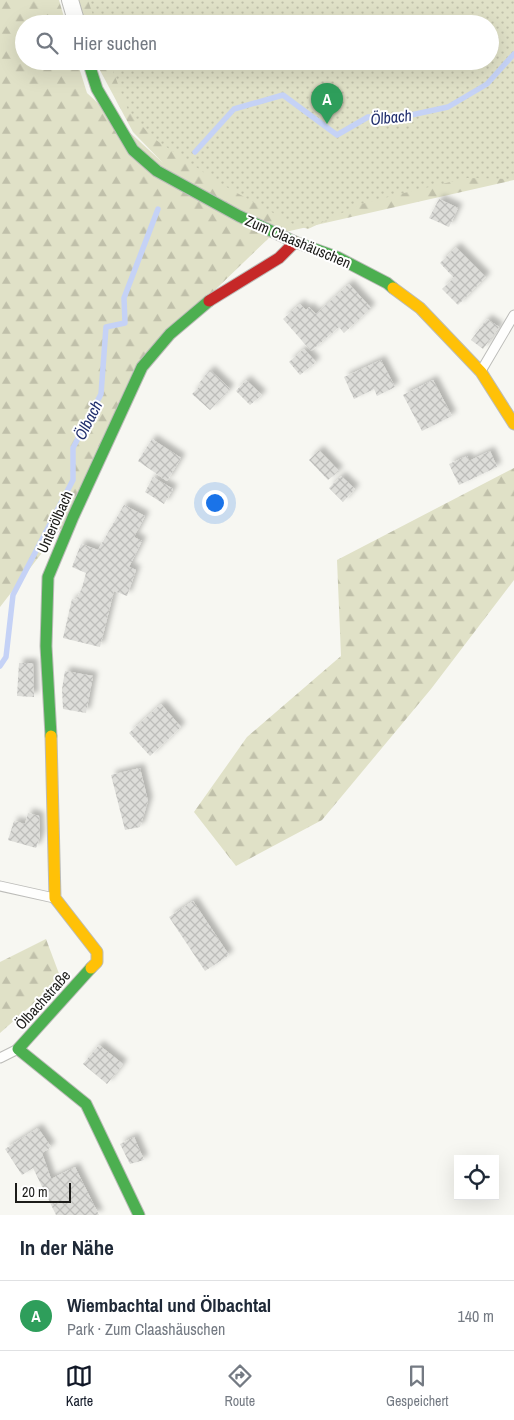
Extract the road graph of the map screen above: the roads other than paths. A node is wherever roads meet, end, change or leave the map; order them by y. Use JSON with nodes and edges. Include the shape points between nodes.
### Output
{"nodes":[{"id":1,"x":70,"y":0,"type":"edge"},
{"id":2,"x":74,"y":15,"type":"edge"},
{"id":3,"x":91,"y":70,"type":"edge"},
{"id":4,"x":295,"y":242,"type":"junction"},
{"id":5,"x":514,"y":315,"type":"edge"},
{"id":6,"x":481,"y":372,"type":"junction"},
{"id":7,"x":514,"y":424,"type":"edge"},
{"id":8,"x":0,"y":886,"type":"edge"},
{"id":9,"x":55,"y":898,"type":"junction"},
{"id":10,"x":18,"y":1049,"type":"junction"},
{"id":11,"x":0,"y":1058,"type":"edge"},
{"id":12,"x":139,"y":1215,"type":"edge"}],
"edges":[{"from":1,"to":2,"type":"street"},
{"from":3,"to":4,"type":"street","name":"Zum Claashäuschen","via":[[97,89],[133,150],[157,171],[239,216]]},
{"from":4,"to":6,"type":"street","name":"Zum Claashäuschen","via":[[337,257],[387,282],[420,308]]},
{"from":4,"to":9,"type":"street","name":"Unterölbach","via":[[279,258],[204,304],[170,334],[142,367],[48,577],[46,646]]},
{"from":5,"to":6,"type":"lane"},
{"from":6,"to":7,"type":"street","name":"Zum Claashäuschen"},
{"from":8,"to":9,"type":"lane"},
{"from":9,"to":10,"type":"street","name":"Ölbachstraße","via":[[97,952],[97,962]]},
{"from":10,"to":11,"type":"lane"},
{"from":10,"to":12,"type":"street","name":"Ölbachstraße","via":[[86,1104]]}]}
